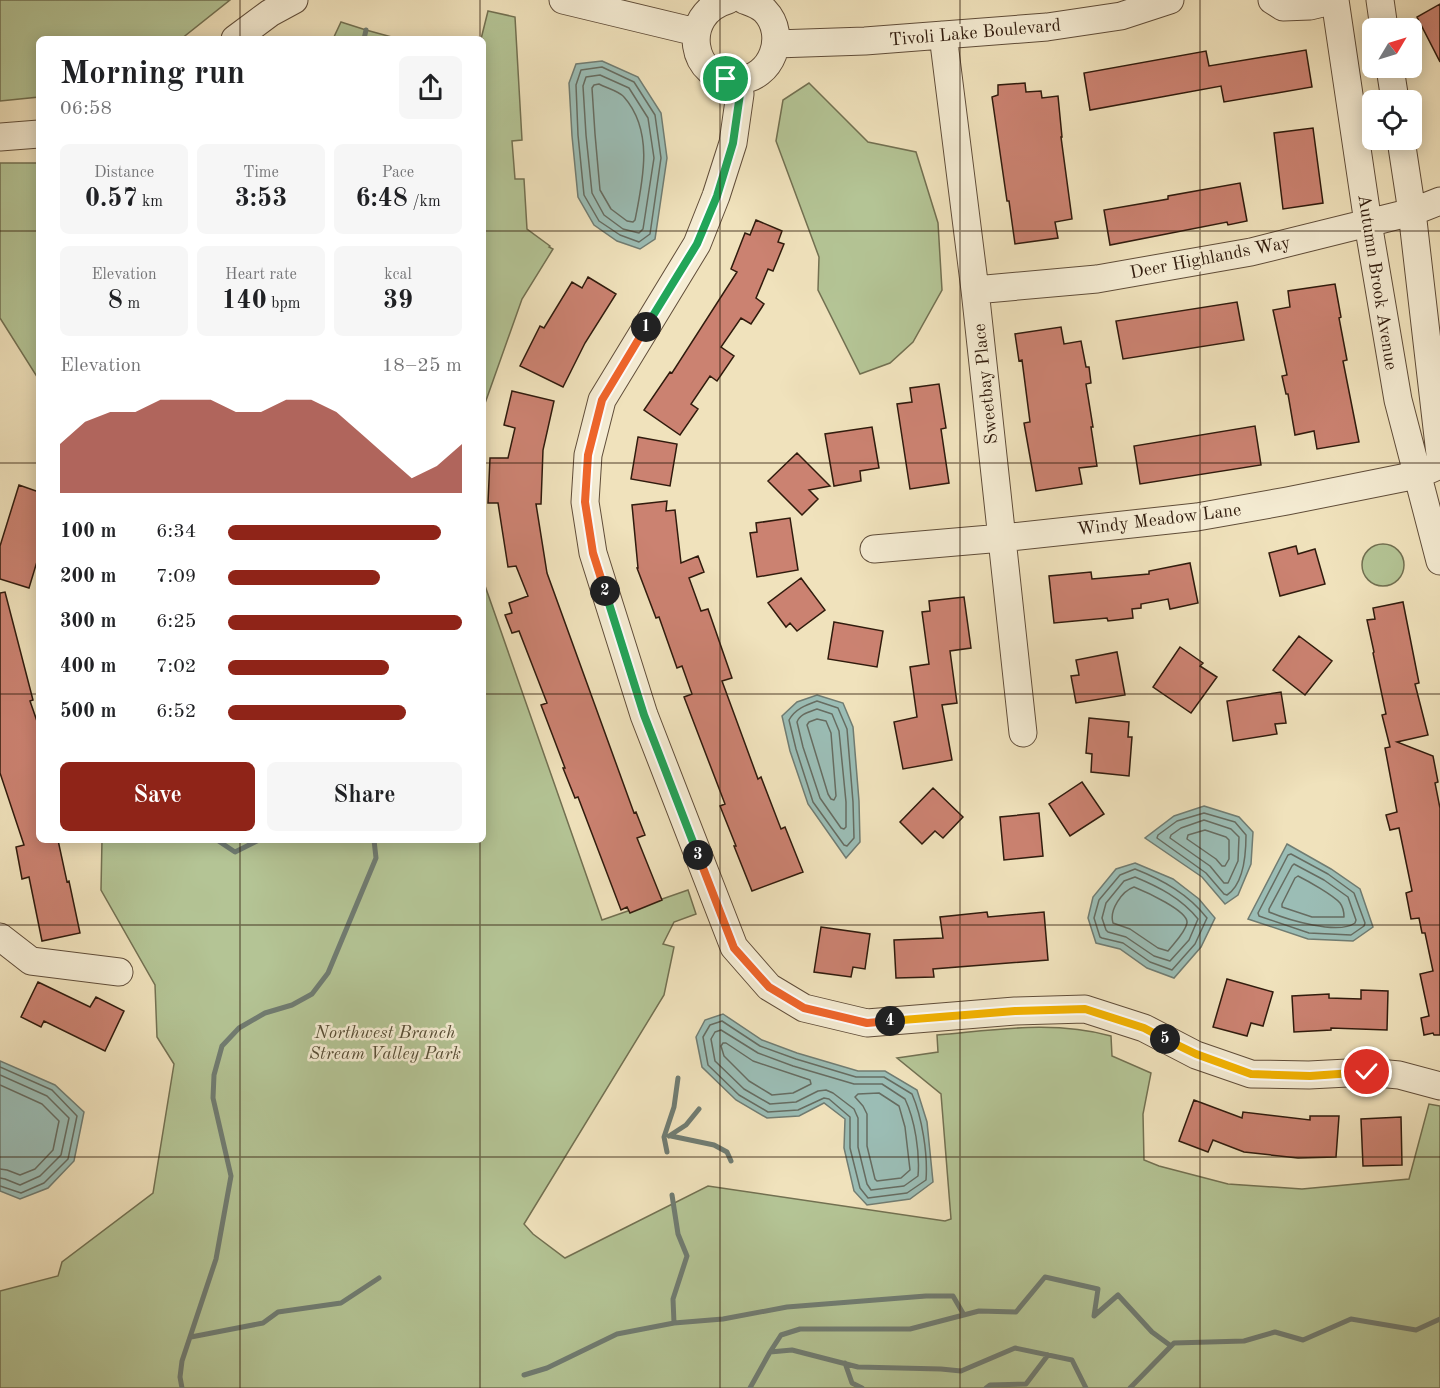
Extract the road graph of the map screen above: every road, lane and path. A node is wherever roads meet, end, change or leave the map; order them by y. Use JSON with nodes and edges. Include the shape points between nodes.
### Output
{"nodes":[{"id":1,"x":294,"y":0,"type":"edge"},
{"id":2,"x":563,"y":0,"type":"edge"},
{"id":3,"x":728,"y":0,"type":"edge"},
{"id":4,"x":744,"y":0,"type":"edge"},
{"id":5,"x":1170,"y":0,"type":"edge"},
{"id":6,"x":1272,"y":0,"type":"edge"},
{"id":7,"x":1335,"y":0,"type":"edge"},
{"id":8,"x":1380,"y":0,"type":"edge"},
{"id":9,"x":1383,"y":18,"type":"edge"},
{"id":10,"x":696,"y":32,"type":"junction"},
{"id":11,"x":943,"y":35,"type":"junction"},
{"id":12,"x":239,"y":36,"type":"edge"},
{"id":13,"x":776,"y":44,"type":"junction"},
{"id":14,"x":738,"y":80,"type":"junction"},
{"id":15,"x":36,"y":134,"type":"edge"},
{"id":16,"x":0,"y":137,"type":"edge"},
{"id":17,"x":1403,"y":150,"type":"edge"},
{"id":18,"x":1440,"y":201,"type":"edge"},
{"id":19,"x":1412,"y":212,"type":"junction"},
{"id":20,"x":1368,"y":222,"type":"junction"},
{"id":21,"x":975,"y":290,"type":"junction"},
{"id":22,"x":1440,"y":454,"type":"edge"},
{"id":23,"x":1429,"y":470,"type":"edge"},
{"id":24,"x":1002,"y":538,"type":"junction"},
{"id":25,"x":874,"y":549,"type":"dead end"},
{"id":26,"x":1440,"y":561,"type":"edge"},
{"id":27,"x":1023,"y":733,"type":"dead end"},
{"id":28,"x":0,"y":937,"type":"edge"},
{"id":29,"x":119,"y":972,"type":"dead end"},
{"id":30,"x":1440,"y":1086,"type":"edge"}],
"edges":[{"from":1,"to":12,"type":"street"},
{"from":2,"to":10,"type":"street"},
{"from":3,"to":10,"type":"street","via":[[708,10]]},
{"from":4,"to":13,"type":"street","via":[[772,20]]},
{"from":5,"to":11,"type":"street","name":"Tivoli Lake Boulevard","via":[[1121,16],[1047,27]]},
{"from":6,"to":7,"type":"street","via":[[1282,7]]},
{"from":7,"to":20,"type":"street","name":"Autumn Brook Avenue"},
{"from":8,"to":9,"type":"street"},
{"from":10,"to":14,"type":"street","via":[[699,56],[705,66],[726,79]]},
{"from":11,"to":13,"type":"street","name":"Tivoli Lake Boulevard"},
{"from":11,"to":21,"type":"street","name":"Sweetbay Place"},
{"from":13,"to":14,"type":"street","via":[[768,65],[749,78]]},
{"from":14,"to":30,"type":"street","via":[[740,94],[733,143],[717,196],[697,244],[602,400],[588,455],[585,502],[593,553],[644,715],[734,948],[769,987],[804,1008],[867,1023],[1085,1009],[1144,1028],[1196,1054],[1251,1074],[1310,1076],[1367,1072],[1399,1075]]},
{"from":15,"to":16,"type":"street"},
{"from":17,"to":19,"type":"street"},
{"from":18,"to":19,"type":"street","name":"Deer Highlands Way"},
{"from":19,"to":20,"type":"street","name":"Deer Highlands Way"},
{"from":19,"to":22,"type":"street"},
{"from":20,"to":21,"type":"street","name":"Deer Highlands Way","via":[[1251,252],[1097,279]]},
{"from":20,"to":23,"type":"street","name":"Autumn Brook Avenue","via":[[1398,400]]},
{"from":21,"to":24,"type":"street","name":"Sweetbay Place"},
{"from":23,"to":24,"type":"street","name":"Windy Meadow Lane","via":[[1197,517]]},
{"from":23,"to":26,"type":"street","name":"Autumn Brook Avenue"},
{"from":24,"to":25,"type":"street","name":"Windy Meadow Lane"},
{"from":24,"to":27,"type":"street","name":"Sweetbay Place"},
{"from":28,"to":29,"type":"street","via":[[31,961]]}]}
